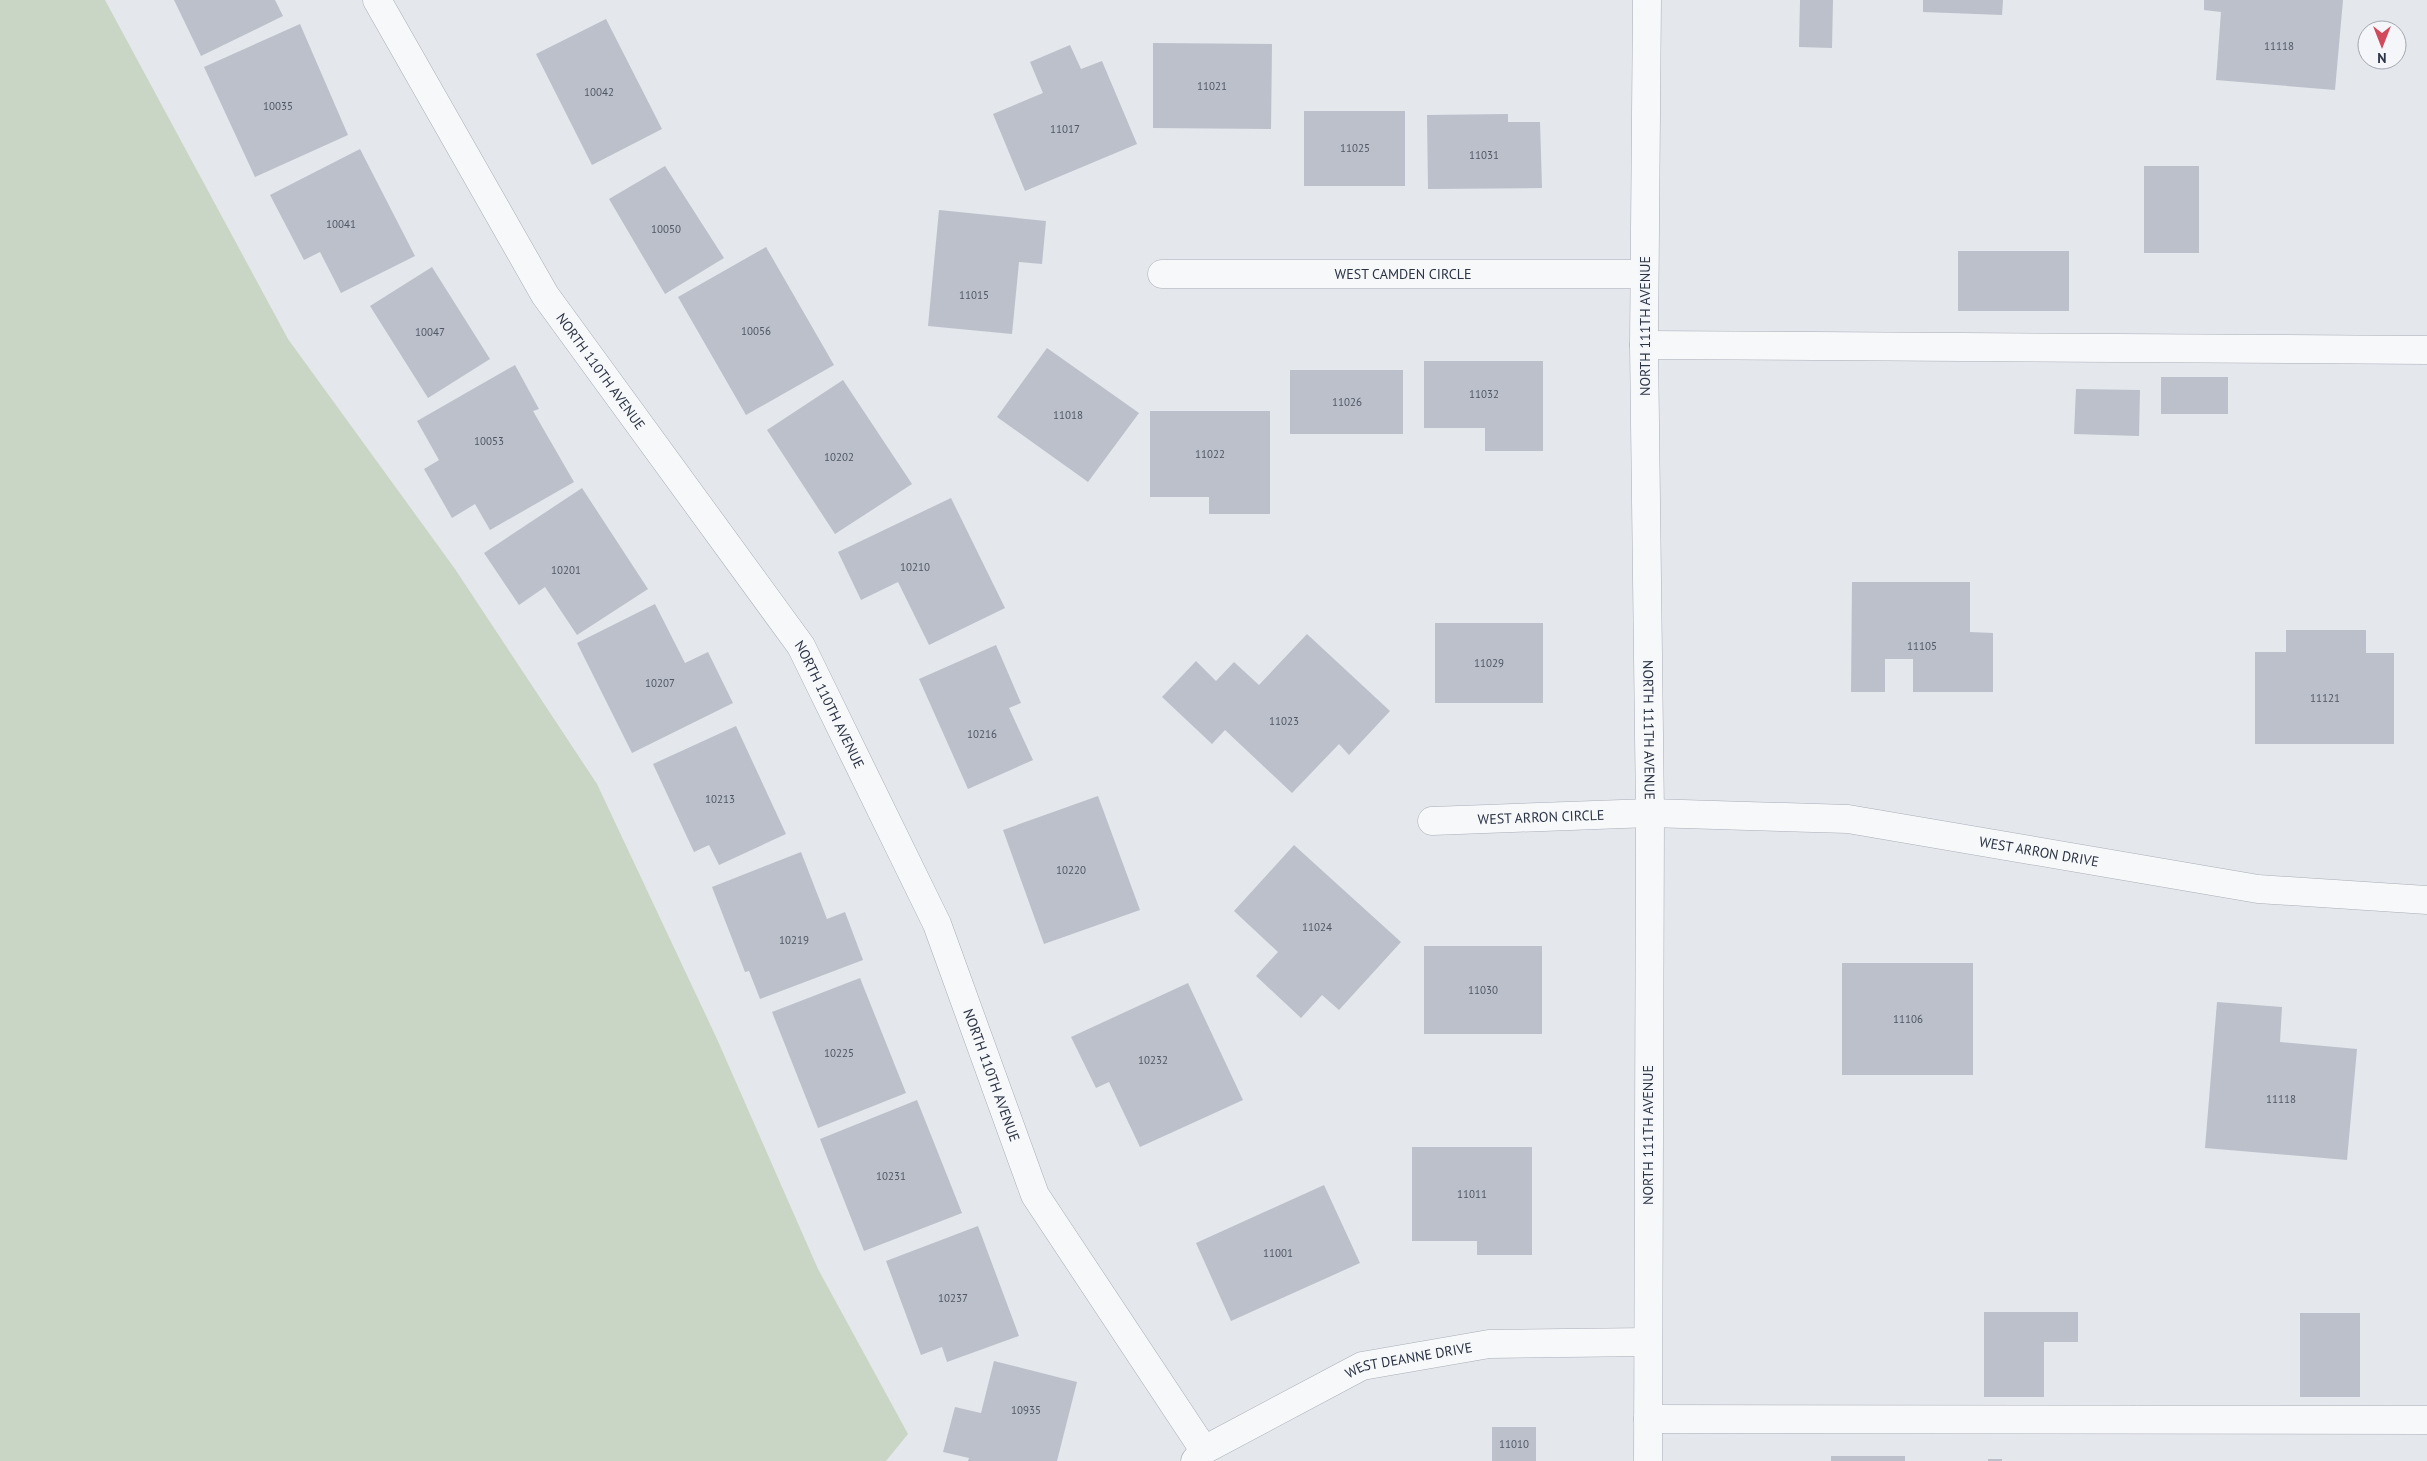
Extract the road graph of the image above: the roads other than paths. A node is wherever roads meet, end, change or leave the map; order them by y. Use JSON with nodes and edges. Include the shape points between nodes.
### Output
{"nodes":[{"id":1,"x":377,"y":0,"type":"edge"},
{"id":2,"x":1647,"y":0,"type":"edge"},
{"id":3,"x":1162,"y":274,"type":"dead end"},
{"id":4,"x":1644,"y":274,"type":"junction"},
{"id":5,"x":1644,"y":346,"type":"junction"},
{"id":6,"x":2427,"y":350,"type":"edge"},
{"id":7,"x":1650,"y":813,"type":"junction"},
{"id":8,"x":1432,"y":821,"type":"dead end"},
{"id":9,"x":2427,"y":900,"type":"edge"},
{"id":10,"x":1647,"y":1342,"type":"junction"},
{"id":11,"x":1648,"y":1419,"type":"junction"},
{"id":12,"x":2427,"y":1420,"type":"edge"},
{"id":13,"x":1200,"y":1455,"type":"edge"},
{"id":14,"x":1648,"y":1461,"type":"edge"}],
"edges":[{"from":1,"to":13,"type":"street","name":"NORTH 110TH AVENUE","via":[[545,295],[801,646],[937,924],[1035,1195]]},
{"from":2,"to":4,"type":"street","name":"NORTH 111TH AVENUE"},
{"from":3,"to":4,"type":"street","name":"WEST CAMDEN CIRCLE"},
{"from":4,"to":5,"type":"street","name":"NORTH 111TH AVENUE"},
{"from":5,"to":6,"type":"street"},
{"from":5,"to":7,"type":"street","name":"NORTH 111TH AVENUE"},
{"from":7,"to":8,"type":"street","name":"WEST ARRON CIRCLE"},
{"from":7,"to":9,"type":"street","name":"WEST ARRON DRIVE","via":[[1848,818],[2258,889]]},
{"from":7,"to":10,"type":"street","name":"NORTH 111TH AVENUE"},
{"from":10,"to":11,"type":"street","name":"NORTH 111TH AVENUE"},
{"from":10,"to":13,"type":"street","name":"WEST DEANNE DRIVE","via":[[1489,1344],[1362,1366]]},
{"from":11,"to":12,"type":"street"},
{"from":11,"to":14,"type":"street","name":"NORTH 111TH AVENUE"}]}
